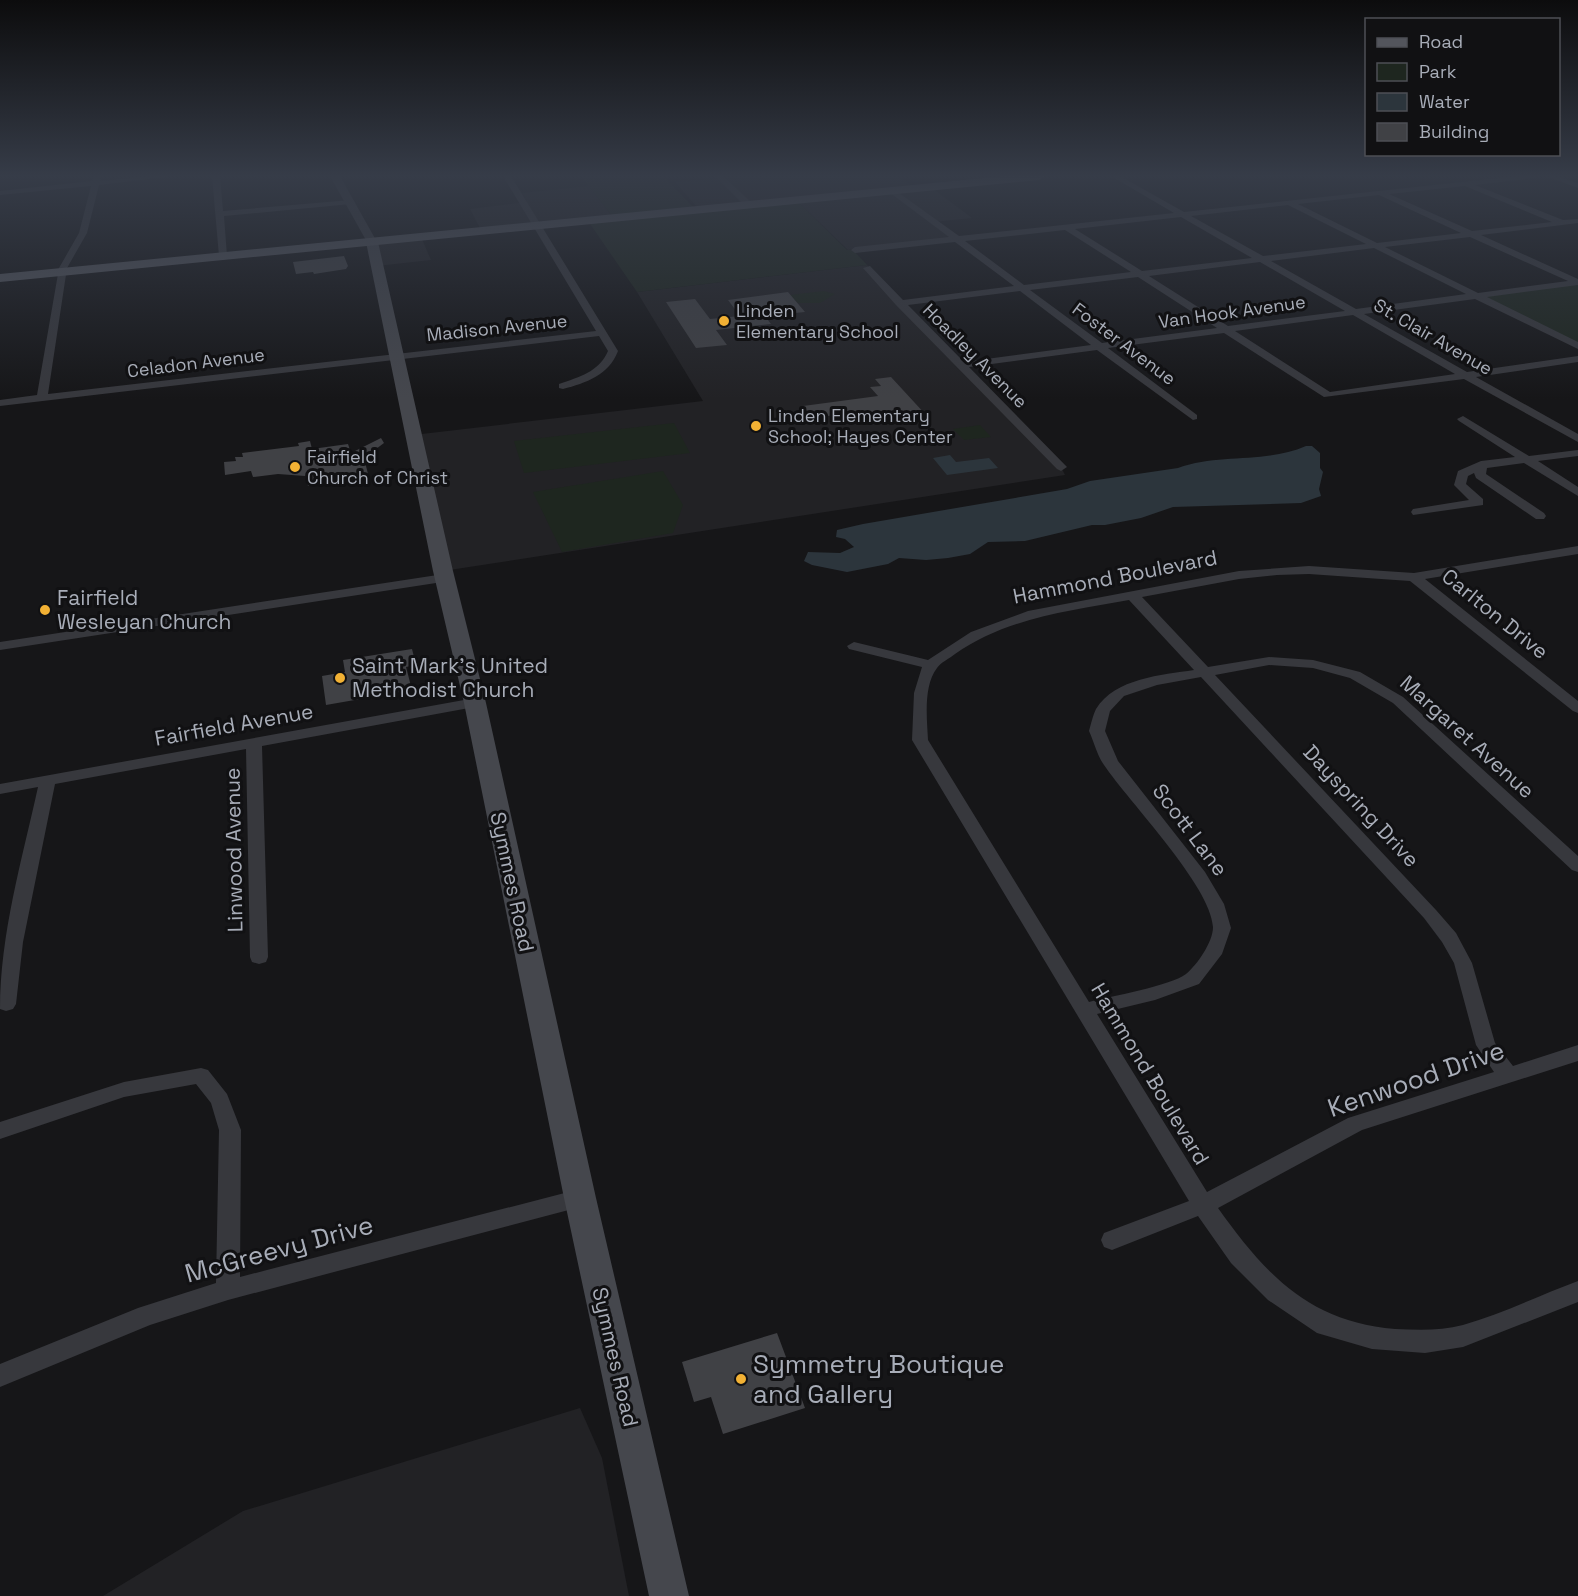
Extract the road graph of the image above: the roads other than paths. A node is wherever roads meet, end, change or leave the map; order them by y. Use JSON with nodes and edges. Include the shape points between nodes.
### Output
{"nodes":[{"id":1,"x":72,"y":250,"type":"edge"},
{"id":2,"x":223,"y":250,"type":"edge"},
{"id":3,"x":282,"y":250,"type":"edge"},
{"id":4,"x":374,"y":250,"type":"edge"},
{"id":5,"x":551,"y":250,"type":"edge"},
{"id":6,"x":855,"y":250,"type":"edge"},
{"id":7,"x":971,"y":250,"type":"edge"},
{"id":8,"x":1104,"y":250,"type":"edge"},
{"id":9,"x":1248,"y":250,"type":"edge"},
{"id":10,"x":1332,"y":250,"type":"edge"},
{"id":11,"x":1387,"y":250,"type":"edge"},
{"id":12,"x":1508,"y":250,"type":"edge"},
{"id":13,"x":223,"y":256,"type":"junction"},
{"id":14,"x":1263,"y":259,"type":"junction"},
{"id":15,"x":64,"y":272,"type":"junction"},
{"id":16,"x":1141,"y":274,"type":"junction"},
{"id":17,"x":0,"y":278,"type":"edge"},
{"id":18,"x":1578,"y":282,"type":"edge"},
{"id":19,"x":1020,"y":288,"type":"junction"},
{"id":20,"x":1477,"y":296,"type":"junction"},
{"id":21,"x":899,"y":303,"type":"junction"},
{"id":22,"x":1356,"y":312,"type":"junction"},
{"id":23,"x":1225,"y":330,"type":"junction"},
{"id":24,"x":602,"y":333,"type":"junction"},
{"id":25,"x":1101,"y":346,"type":"junction"},
{"id":26,"x":1578,"y":346,"type":"edge"},
{"id":27,"x":396,"y":356,"type":"junction"},
{"id":28,"x":1578,"y":358,"type":"edge"},
{"id":29,"x":962,"y":365,"type":"junction"},
{"id":30,"x":1467,"y":375,"type":"junction"},
{"id":31,"x":563,"y":386,"type":"dead end"},
{"id":32,"x":42,"y":398,"type":"junction"},
{"id":33,"x":0,"y":403,"type":"edge"},
{"id":34,"x":1193,"y":417,"type":"dead end"},
{"id":35,"x":1463,"y":419,"type":"dead end"},
{"id":36,"x":1572,"y":432,"type":"edge"},
{"id":37,"x":1578,"y":440,"type":"edge"},
{"id":38,"x":1578,"y":453,"type":"edge"},
{"id":39,"x":1528,"y":459,"type":"junction"},
{"id":40,"x":1481,"y":465,"type":"junction"},
{"id":41,"x":1061,"y":467,"type":"dead end"},
{"id":42,"x":1578,"y":492,"type":"edge"},
{"id":43,"x":1417,"y":512,"type":"dead end"},
{"id":44,"x":1540,"y":516,"type":"dead end"},
{"id":45,"x":1578,"y":550,"type":"edge"},
{"id":46,"x":1414,"y":577,"type":"junction"},
{"id":47,"x":444,"y":578,"type":"junction"},
{"id":48,"x":1133,"y":596,"type":"junction"},
{"id":49,"x":0,"y":646,"type":"edge"},
{"id":50,"x":854,"y":646,"type":"dead end"},
{"id":51,"x":931,"y":665,"type":"junction"},
{"id":52,"x":1207,"y":673,"type":"junction"},
{"id":53,"x":476,"y":703,"type":"junction"},
{"id":54,"x":1578,"y":708,"type":"edge"},
{"id":55,"x":254,"y":743,"type":"junction"},
{"id":56,"x":46,"y":781,"type":"junction"},
{"id":57,"x":0,"y":789,"type":"edge"},
{"id":58,"x":1578,"y":866,"type":"edge"},
{"id":59,"x":7,"y":944,"type":"edge"},
{"id":60,"x":259,"y":957,"type":"dead end"},
{"id":61,"x":6,"y":1004,"type":"dead end"},
{"id":62,"x":1084,"y":1010,"type":"junction"},
{"id":63,"x":1578,"y":1053,"type":"edge"},
{"id":64,"x":1508,"y":1075,"type":"junction"},
{"id":65,"x":0,"y":1131,"type":"edge"},
{"id":66,"x":580,"y":1198,"type":"junction"},
{"id":67,"x":1203,"y":1205,"type":"junction"},
{"id":68,"x":1113,"y":1240,"type":"dead end"},
{"id":69,"x":228,"y":1290,"type":"junction"},
{"id":70,"x":1578,"y":1291,"type":"edge"},
{"id":71,"x":0,"y":1376,"type":"edge"},
{"id":72,"x":669,"y":1596,"type":"edge"}],
"edges":[{"from":1,"to":15,"type":"street"},
{"from":2,"to":13,"type":"street"},
{"from":3,"to":13,"type":"main road"},
{"from":4,"to":27,"type":"main road","name":"Symmes Road"},
{"from":5,"to":24,"type":"street"},
{"from":6,"to":21,"type":"street","name":"Hoadley Avenue"},
{"from":7,"to":19,"type":"street","name":"Foster Avenue"},
{"from":8,"to":16,"type":"street"},
{"from":9,"to":14,"type":"street","name":"St. Clair Avenue"},
{"from":10,"to":14,"type":"street"},
{"from":11,"to":20,"type":"street"},
{"from":12,"to":18,"type":"street"},
{"from":13,"to":15,"type":"main road"},
{"from":14,"to":16,"type":"street"},
{"from":14,"to":22,"type":"street","name":"St. Clair Avenue"},
{"from":15,"to":17,"type":"main road"},
{"from":15,"to":32,"type":"street"},
{"from":16,"to":19,"type":"street"},
{"from":16,"to":23,"type":"street"},
{"from":18,"to":20,"type":"street","name":"Van Hook Avenue"},
{"from":19,"to":21,"type":"street"},
{"from":19,"to":25,"type":"street","name":"Foster Avenue"},
{"from":20,"to":22,"type":"street","name":"Van Hook Avenue"},
{"from":20,"to":26,"type":"street"},
{"from":21,"to":29,"type":"street","name":"Hoadley Avenue"},
{"from":22,"to":23,"type":"street","name":"Van Hook Avenue"},
{"from":22,"to":30,"type":"street","name":"St. Clair Avenue"},
{"from":23,"to":25,"type":"street","name":"Van Hook Avenue"},
{"from":23,"to":30,"type":"street","via":[[1328,395]]},
{"from":24,"to":27,"type":"street","name":"Madison Avenue"},
{"from":24,"to":31,"type":"street","via":[[613,351],[608,364]]},
{"from":25,"to":29,"type":"street","name":"Van Hook Avenue"},
{"from":25,"to":34,"type":"street","name":"Foster Avenue"},
{"from":27,"to":32,"type":"street","name":"Celadon Avenue"},
{"from":27,"to":47,"type":"main road","name":"Symmes Road"},
{"from":28,"to":30,"type":"street"},
{"from":29,"to":41,"type":"street","name":"Hoadley Avenue"},
{"from":30,"to":36,"type":"street","name":"St. Clair Avenue"},
{"from":32,"to":33,"type":"street","name":"Celadon Avenue"},
{"from":35,"to":39,"type":"street"},
{"from":36,"to":37,"type":"street","name":"St. Clair Avenue"},
{"from":38,"to":39,"type":"street"},
{"from":39,"to":40,"type":"street"},
{"from":39,"to":42,"type":"street"},
{"from":40,"to":43,"type":"street","via":[[1462,474],[1460,484],[1479,502]]},
{"from":40,"to":44,"type":"street","via":[[1480,475]]},
{"from":45,"to":46,"type":"street","name":"Hammond Boulevard"},
{"from":46,"to":48,"type":"street","name":"Hammond Boulevard","via":[[1277,571]]},
{"from":46,"to":54,"type":"street","name":"Carlton Drive"},
{"from":47,"to":49,"type":"street"},
{"from":47,"to":53,"type":"main road","name":"Symmes Road"},
{"from":48,"to":51,"type":"street","name":"Hammond Boulevard","via":[[1000,624],[974,635]]},
{"from":48,"to":52,"type":"street","name":"Dayspring Drive"},
{"from":50,"to":51,"type":"street"},
{"from":51,"to":62,"type":"street","name":"Hammond Boulevard","via":[[921,702],[920,740]]},
{"from":52,"to":58,"type":"street","name":"Margaret Avenue","via":[[1269,661],[1293,662],[1333,668],[1364,680],[1398,700]]},
{"from":52,"to":62,"type":"street","name":"Scott Lane","via":[[1154,681],[1119,693],[1103,710],[1097,731],[1110,762],[1199,876],[1215,904],[1221,928],[1213,954],[1192,979],[1155,993]]},
{"from":52,"to":64,"type":"street","name":"Dayspring Drive","via":[[1449,938],[1463,963],[1486,1046]]},
{"from":53,"to":55,"type":"street","name":"Fairfield Avenue"},
{"from":53,"to":66,"type":"main road","name":"Symmes Road"},
{"from":55,"to":56,"type":"street","name":"Fairfield Avenue"},
{"from":55,"to":60,"type":"street","name":"Linwood Avenue"},
{"from":56,"to":57,"type":"street","name":"Fairfield Avenue"},
{"from":56,"to":59,"type":"street"},
{"from":59,"to":61,"type":"street"},
{"from":62,"to":67,"type":"street","name":"Hammond Boulevard"},
{"from":63,"to":64,"type":"street","name":"Kenwood Drive"},
{"from":64,"to":67,"type":"street","name":"Kenwood Drive","via":[[1355,1125]]},
{"from":65,"to":69,"type":"street","via":[[130,1086],[201,1076],[220,1100],[230,1130]]},
{"from":66,"to":69,"type":"street","name":"McGreevy Drive"},
{"from":66,"to":72,"type":"main road","name":"Symmes Road"},
{"from":67,"to":68,"type":"street","name":"Kenwood Drive"},
{"from":67,"to":70,"type":"street","name":"Hammond Boulevard","via":[[1239,1256],[1276,1293],[1325,1324],[1372,1338],[1425,1342],[1463,1336]]},
{"from":69,"to":71,"type":"street","name":"McGreevy Drive","via":[[147,1316]]}]}
